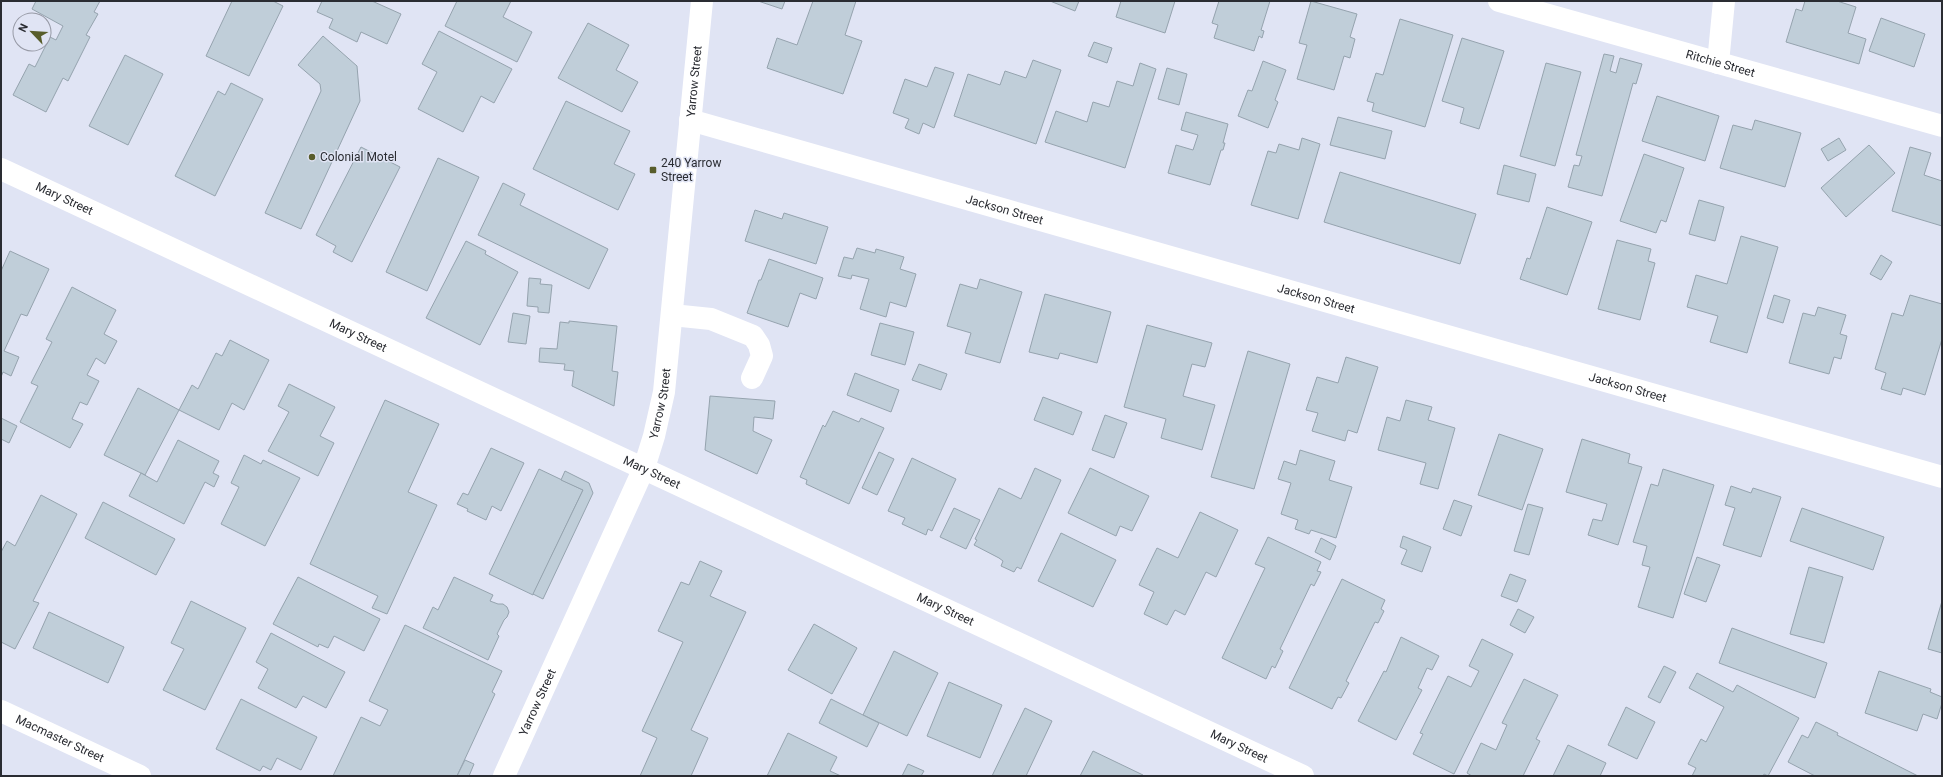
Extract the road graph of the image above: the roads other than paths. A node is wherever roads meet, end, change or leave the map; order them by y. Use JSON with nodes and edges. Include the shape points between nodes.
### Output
{"nodes":[{"id":1,"x":702,"y":1,"type":"edge"},
{"id":2,"x":1499,"y":1,"type":"edge"},
{"id":3,"x":1724,"y":1,"type":"edge"},
{"id":4,"x":1718,"y":63,"type":"junction"},
{"id":5,"x":690,"y":120,"type":"junction"},
{"id":6,"x":1942,"y":126,"type":"edge"},
{"id":7,"x":1,"y":169,"type":"edge"},
{"id":8,"x":672,"y":316,"type":"junction"},
{"id":9,"x":752,"y":378,"type":"dead end"},
{"id":10,"x":644,"y":468,"type":"junction"},
{"id":11,"x":1942,"y":478,"type":"edge"},
{"id":12,"x":1,"y":711,"type":"edge"},
{"id":13,"x":140,"y":776,"type":"edge"},
{"id":14,"x":504,"y":776,"type":"edge"},
{"id":15,"x":1303,"y":776,"type":"edge"}],
"edges":[{"from":1,"to":5,"type":"street","name":"Yarrow Street"},
{"from":2,"to":4,"type":"street","name":"Ritchie Street"},
{"from":3,"to":4,"type":"street"},
{"from":4,"to":6,"type":"street","name":"Ritchie Street"},
{"from":5,"to":8,"type":"street","name":"Yarrow Street"},
{"from":5,"to":11,"type":"street","name":"Jackson Street"},
{"from":7,"to":10,"type":"street","name":"Mary Street"},
{"from":8,"to":9,"type":"street","via":[[711,319],[752,336],[759,345],[762,356]]},
{"from":8,"to":10,"type":"street","name":"Yarrow Street","via":[[664,392]]},
{"from":10,"to":14,"type":"street","name":"Yarrow Street"},
{"from":10,"to":15,"type":"street","name":"Mary Street"},
{"from":12,"to":13,"type":"street","name":"Macmaster Street"}]}
